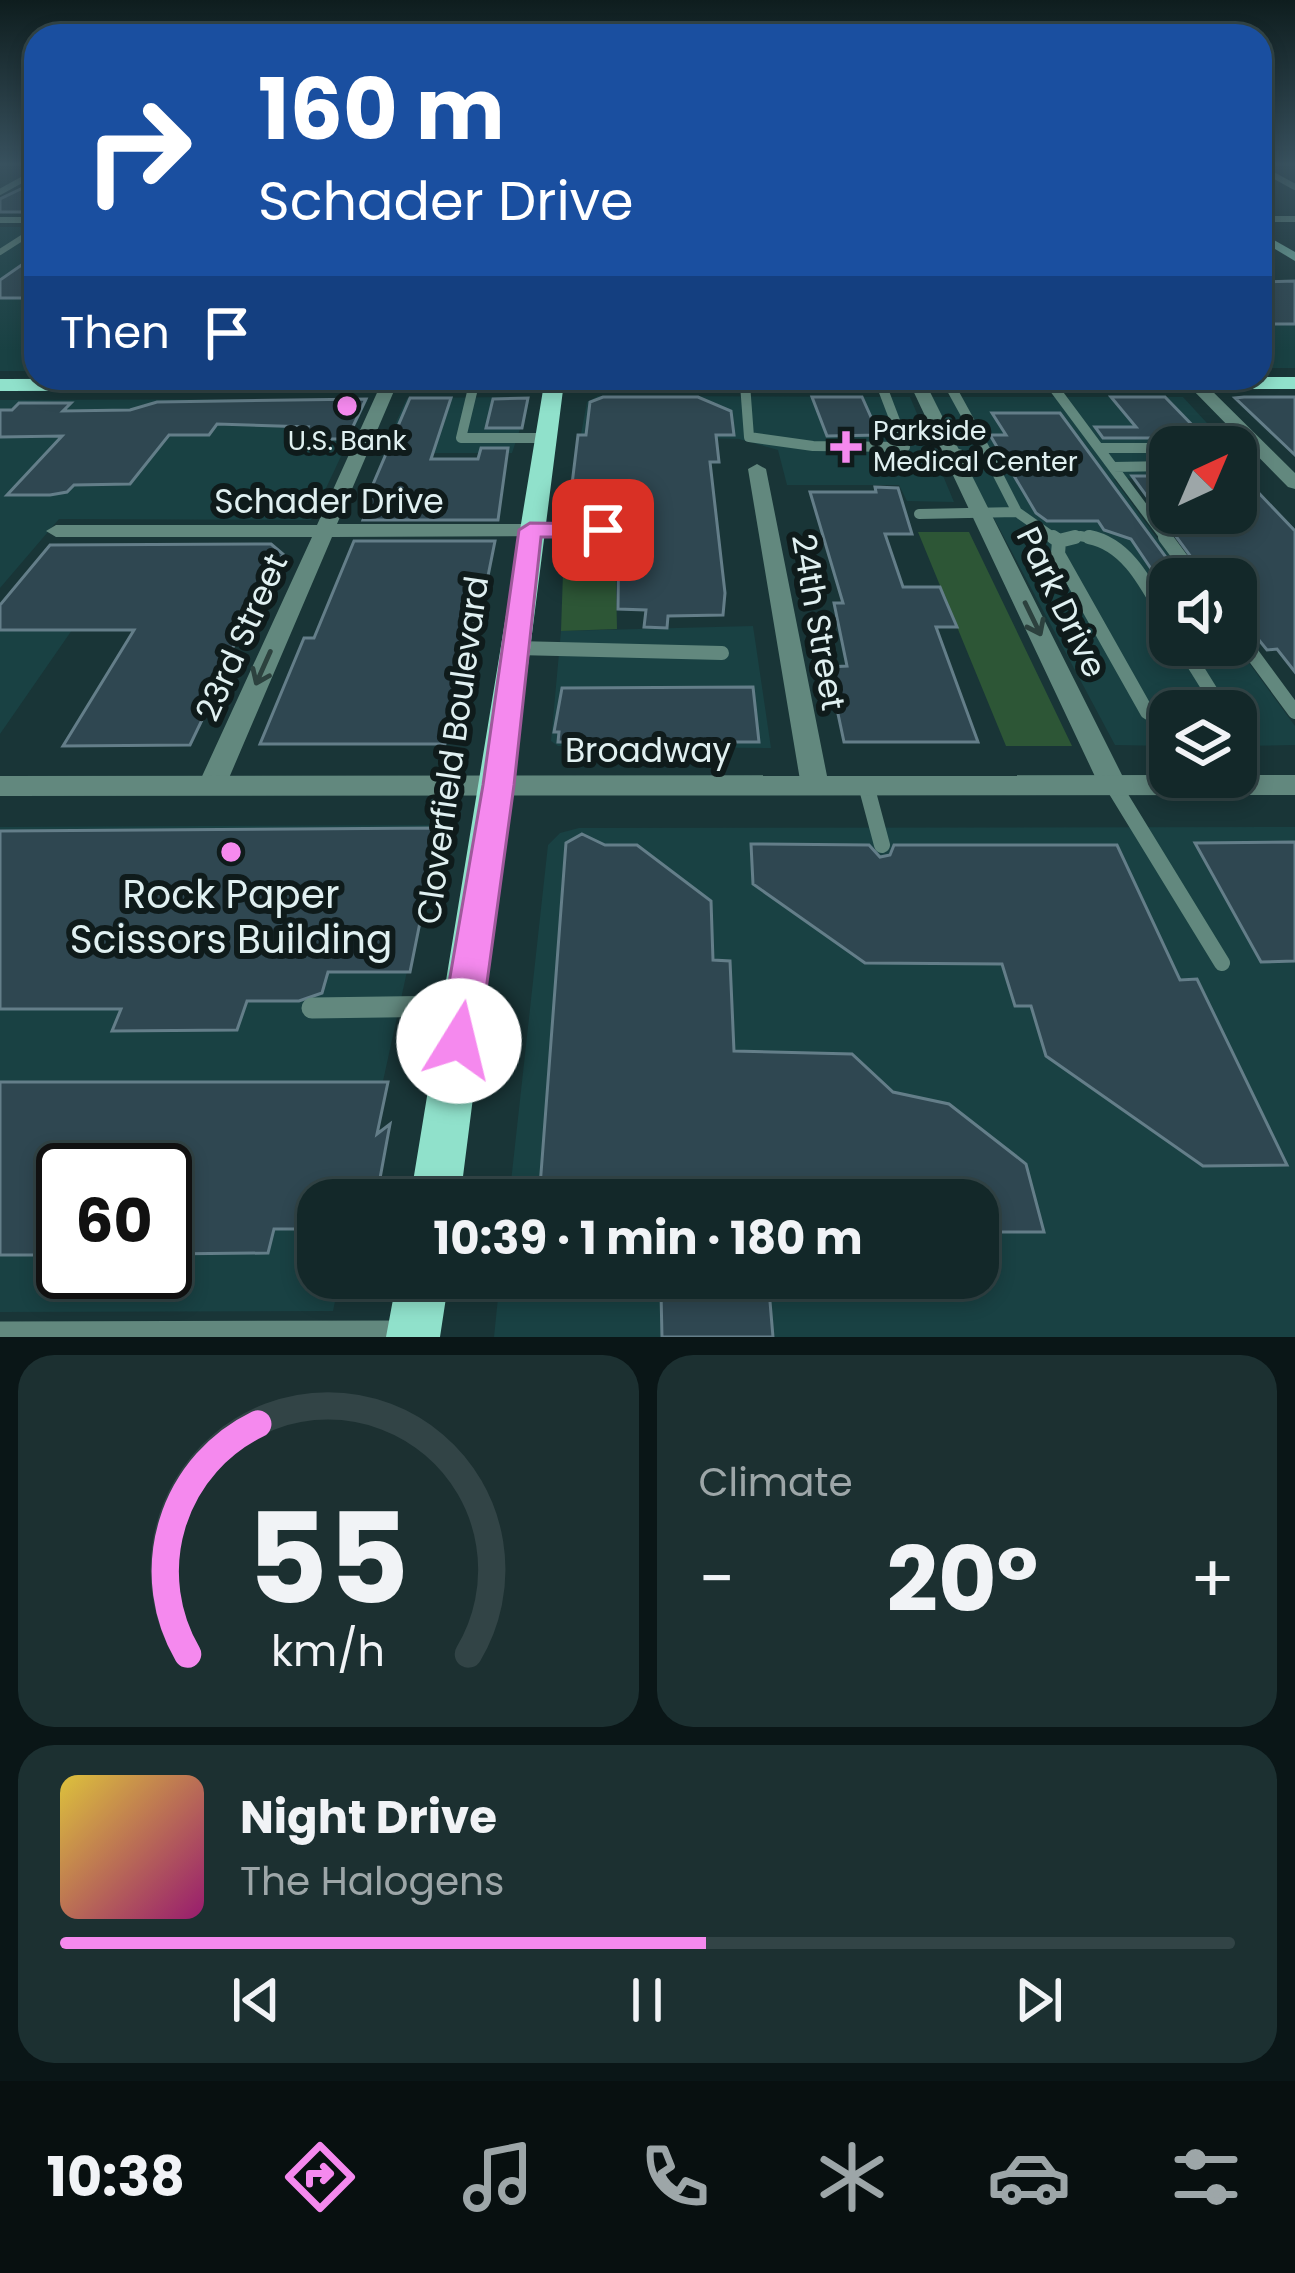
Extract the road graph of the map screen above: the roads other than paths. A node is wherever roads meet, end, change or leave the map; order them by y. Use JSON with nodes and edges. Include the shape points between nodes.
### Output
{"nodes":[{"id":1,"x":371,"y":390,"type":"edge"},
{"id":2,"x":473,"y":390,"type":"edge"},
{"id":3,"x":553,"y":390,"type":"edge"},
{"id":4,"x":745,"y":390,"type":"edge"},
{"id":5,"x":883,"y":390,"type":"edge"},
{"id":6,"x":942,"y":390,"type":"edge"},
{"id":7,"x":946,"y":390,"type":"edge"},
{"id":8,"x":1066,"y":390,"type":"edge"},
{"id":9,"x":1210,"y":390,"type":"edge"},
{"id":10,"x":1240,"y":426,"type":"edge"},
{"id":11,"x":545,"y":438,"type":"junction"},
{"id":12,"x":1257,"y":445,"type":"edge"},
{"id":13,"x":1099,"y":448,"type":"junction"},
{"id":14,"x":1149,"y":448,"type":"edge"},
{"id":15,"x":952,"y":452,"type":"junction"},
{"id":16,"x":994,"y":465,"type":"junction"},
{"id":17,"x":1149,"y":466,"type":"edge"},
{"id":18,"x":1113,"y":467,"type":"junction"},
{"id":19,"x":757,"y":470,"type":"dead end"},
{"id":20,"x":1295,"y":483,"type":"edge"},
{"id":21,"x":1017,"y":512,"type":"junction"},
{"id":22,"x":982,"y":513,"type":"junction"},
{"id":23,"x":919,"y":514,"type":"dead end"},
{"id":24,"x":530,"y":530,"type":"junction"},
{"id":25,"x":603,"y":530,"type":"dead end"},
{"id":26,"x":56,"y":531,"type":"dead end"},
{"id":27,"x":325,"y":531,"type":"junction"},
{"id":28,"x":1059,"y":541,"type":"junction"},
{"id":29,"x":1180,"y":558,"type":"edge"},
{"id":30,"x":1149,"y":592,"type":"edge"},
{"id":31,"x":517,"y":648,"type":"junction"},
{"id":32,"x":722,"y":653,"type":"dead end"},
{"id":33,"x":1257,"y":660,"type":"edge"},
{"id":34,"x":1295,"y":712,"type":"edge"},
{"id":35,"x":1149,"y":713,"type":"edge"},
{"id":36,"x":1295,"y":784,"type":"edge"},
{"id":37,"x":212,"y":785,"type":"junction"},
{"id":38,"x":498,"y":785,"type":"junction"},
{"id":39,"x":866,"y":785,"type":"junction"},
{"id":40,"x":1113,"y":785,"type":"junction"},
{"id":41,"x":0,"y":786,"type":"edge"},
{"id":42,"x":814,"y":786,"type":"junction"},
{"id":43,"x":882,"y":844,"type":"dead end"},
{"id":44,"x":1222,"y":963,"type":"dead end"},
{"id":45,"x":465,"y":1006,"type":"junction"},
{"id":46,"x":312,"y":1009,"type":"dead end"},
{"id":47,"x":438,"y":1179,"type":"edge"},
{"id":48,"x":420,"y":1299,"type":"edge"},
{"id":49,"x":0,"y":1332,"type":"edge"},
{"id":50,"x":414,"y":1334,"type":"edge"}],
"edges":[{"from":1,"to":27,"type":"street","name":"23rd Street"},
{"from":2,"to":11,"type":"lane","via":[[461,438]]},
{"from":3,"to":11,"type":"main road","name":"Cloverfield Boulevard"},
{"from":4,"to":5,"type":"lane","via":[[749,437],[905,447]]},
{"from":6,"to":15,"type":"street","name":"Park Drive"},
{"from":7,"to":16,"type":"lane"},
{"from":8,"to":13,"type":"lane"},
{"from":9,"to":10,"type":"street"},
{"from":11,"to":24,"type":"main road","name":"Cloverfield Boulevard"},
{"from":12,"to":20,"type":"street"},
{"from":13,"to":14,"type":"lane"},
{"from":13,"to":18,"type":"lane"},
{"from":15,"to":16,"type":"lane"},
{"from":15,"to":22,"type":"street","name":"Park Drive"},
{"from":16,"to":21,"type":"lane"},
{"from":17,"to":18,"type":"lane"},
{"from":18,"to":29,"type":"lane"},
{"from":19,"to":42,"type":"street","name":"24th Street"},
{"from":21,"to":22,"type":"lane"},
{"from":21,"to":28,"type":"lane"},
{"from":22,"to":23,"type":"lane"},
{"from":22,"to":40,"type":"street","name":"Park Drive","one_way":true},
{"from":24,"to":25,"type":"street","name":"Schader Drive"},
{"from":24,"to":27,"type":"street","name":"Schader Drive"},
{"from":24,"to":31,"type":"main road","name":"Cloverfield Boulevard"},
{"from":26,"to":27,"type":"street","name":"Schader Drive"},
{"from":27,"to":37,"type":"street","name":"23rd Street","one_way":true},
{"from":28,"to":30,"type":"lane","via":[[1088,536],[1121,549]]},
{"from":28,"to":35,"type":"lane","via":[[1058,554]]},
{"from":31,"to":32,"type":"lane"},
{"from":31,"to":38,"type":"main road","name":"Cloverfield Boulevard"},
{"from":33,"to":34,"type":"lane"},
{"from":36,"to":40,"type":"street","name":"Broadway"},
{"from":37,"to":38,"type":"street","name":"Broadway"},
{"from":37,"to":41,"type":"street","name":"Broadway"},
{"from":38,"to":42,"type":"street","name":"Broadway"},
{"from":38,"to":45,"type":"main road","name":"Cloverfield Boulevard"},
{"from":39,"to":40,"type":"street","name":"Broadway"},
{"from":39,"to":42,"type":"street","name":"Broadway"},
{"from":39,"to":43,"type":"lane"},
{"from":40,"to":44,"type":"lane"},
{"from":45,"to":46,"type":"lane"},
{"from":45,"to":47,"type":"main road","name":"Cloverfield Boulevard"},
{"from":48,"to":50,"type":"main road"},
{"from":49,"to":50,"type":"lane"}]}
